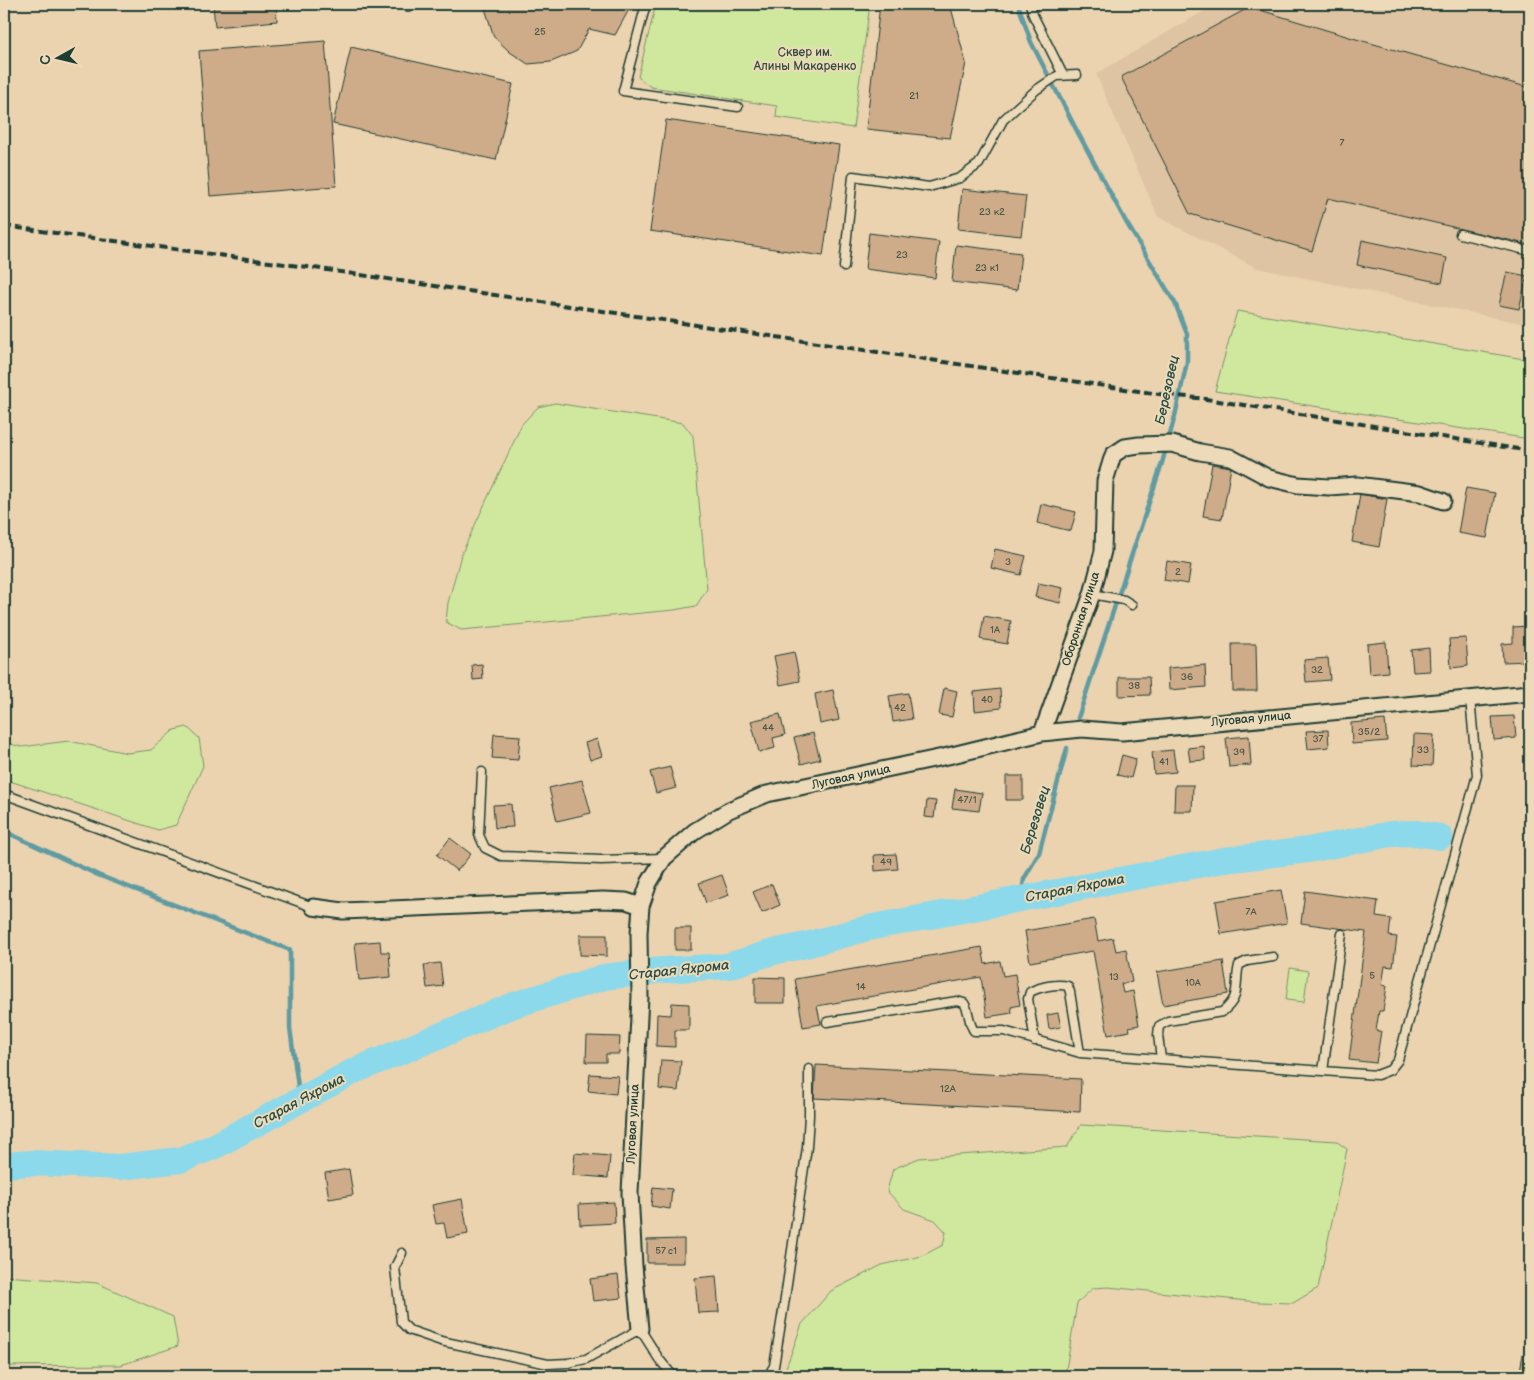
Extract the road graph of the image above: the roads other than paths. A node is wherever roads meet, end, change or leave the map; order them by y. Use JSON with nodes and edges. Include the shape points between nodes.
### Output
{"nodes":[{"id":1,"x":646,"y":4,"type":"edge"},
{"id":2,"x":1030,"y":4,"type":"edge"},
{"id":3,"x":1060,"y":75,"type":"junction"},
{"id":4,"x":1077,"y":75,"type":"dead end"},
{"id":5,"x":738,"y":107,"type":"dead end"},
{"id":6,"x":1460,"y":234,"type":"dead end"},
{"id":7,"x":1530,"y":252,"type":"edge"},
{"id":8,"x":844,"y":267,"type":"dead end"},
{"id":9,"x":1443,"y":501,"type":"dead end"},
{"id":10,"x":1092,"y":594,"type":"junction"},
{"id":11,"x":1132,"y":605,"type":"dead end"},
{"id":12,"x":1530,"y":692,"type":"edge"},
{"id":13,"x":1470,"y":698,"type":"junction"},
{"id":14,"x":1042,"y":733,"type":"junction"},
{"id":15,"x":482,"y":772,"type":"dead end"},
{"id":16,"x":4,"y":794,"type":"edge"},
{"id":17,"x":664,"y":858,"type":"junction"},
{"id":18,"x":641,"y":906,"type":"junction"},
{"id":19,"x":313,"y":907,"type":"joint"},
{"id":20,"x":1342,"y":934,"type":"dead end"},
{"id":21,"x":1273,"y":957,"type":"dead end"},
{"id":22,"x":827,"y":1022,"type":"dead end"},
{"id":23,"x":1035,"y":1041,"type":"junction"},
{"id":24,"x":1080,"y":1052,"type":"junction"},
{"id":25,"x":1161,"y":1059,"type":"junction"},
{"id":26,"x":808,"y":1069,"type":"dead end"},
{"id":27,"x":1323,"y":1071,"type":"junction"},
{"id":28,"x":402,"y":1253,"type":"dead end"},
{"id":29,"x":640,"y":1329,"type":"junction"},
{"id":30,"x":673,"y":1376,"type":"edge"},
{"id":31,"x":768,"y":1376,"type":"edge"}],
"edges":[{"from":1,"to":5,"type":"lane","via":[[622,91]]},
{"from":2,"to":3,"type":"lane"},
{"from":3,"to":4,"type":"lane"},
{"from":3,"to":8,"type":"lane","via":[[1036,90],[1003,120],[979,164],[960,178],[929,186],[853,176]]},
{"from":6,"to":7,"type":"lane"},
{"from":9,"to":10,"type":"street","name":"Оборонная улица","via":[[1420,493],[1357,486],[1298,485],[1269,478],[1230,457],[1167,444],[1126,448],[1113,455],[1105,481],[1102,551]]},
{"from":10,"to":11,"type":"lane","via":[[1124,600]]},
{"from":10,"to":14,"type":"street","name":"Оборонная улица"},
{"from":12,"to":13,"type":"street","name":"Луговая улица"},
{"from":13,"to":14,"type":"street","name":"Луговая улица","via":[[1122,732],[1082,729]]},
{"from":13,"to":27,"type":"lane","via":[[1477,775],[1398,1060],[1390,1070],[1377,1075]]},
{"from":14,"to":17,"type":"street","name":"Луговая улица","via":[[767,794],[729,810],[695,831]]},
{"from":15,"to":17,"type":"lane","via":[[479,835],[485,848],[501,856],[601,860]]},
{"from":16,"to":19,"type":"lane"},
{"from":17,"to":18,"type":"street","name":"Луговая улица","via":[[649,883]]},
{"from":18,"to":19,"type":"street","via":[[603,900],[342,911]]},
{"from":18,"to":29,"type":"street","name":"Луговая улица","via":[[630,1193]]},
{"from":20,"to":27,"type":"lane"},
{"from":21,"to":25,"type":"lane","via":[[1239,965],[1238,990],[1229,1007],[1222,1012],[1168,1021],[1159,1026]]},
{"from":22,"to":23,"type":"lane","via":[[957,1001],[967,1008],[974,1030],[1004,1031]]},
{"from":23,"to":24,"type":"lane"},
{"from":23,"to":24,"type":"lane","via":[[1028,999],[1030,992],[1068,986]]},
{"from":24,"to":25,"type":"lane"},
{"from":25,"to":27,"type":"lane"},
{"from":26,"to":31,"type":"lane","via":[[807,1147],[783,1314],[774,1366]]},
{"from":28,"to":29,"type":"lane","via":[[395,1267],[401,1322],[408,1330],[441,1341],[548,1364],[568,1363],[586,1359]]},
{"from":29,"to":30,"type":"lane"}]}
